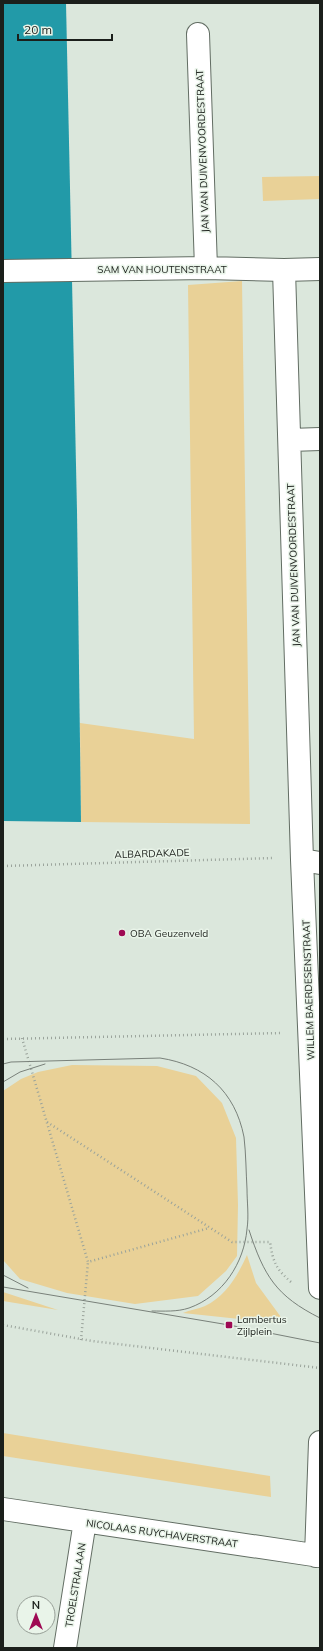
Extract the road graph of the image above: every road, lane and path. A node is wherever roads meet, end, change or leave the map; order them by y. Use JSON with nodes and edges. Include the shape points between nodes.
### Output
{"nodes":[{"id":1,"x":198,"y":34,"type":"dead end"},
{"id":2,"x":206,"y":268,"type":"junction"},
{"id":3,"x":320,"y":269,"type":"edge"},
{"id":4,"x":3,"y":270,"type":"edge"},
{"id":5,"x":284,"y":270,"type":"junction"},
{"id":6,"x":320,"y":439,"type":"edge"},
{"id":7,"x":290,"y":440,"type":"junction"},
{"id":8,"x":311,"y":862,"type":"edge"},
{"id":9,"x":3,"y":866,"type":"edge"},
{"id":10,"x":309,"y":1032,"type":"junction"},
{"id":11,"x":22,"y":1038,"type":"junction"},
{"id":12,"x":3,"y":1039,"type":"edge"},
{"id":13,"x":46,"y":1122,"type":"junction"},
{"id":14,"x":209,"y":1228,"type":"junction"},
{"id":15,"x":88,"y":1262,"type":"junction"},
{"id":16,"x":297,"y":1286,"type":"dead end"},
{"id":17,"x":320,"y":1288,"type":"edge"},
{"id":18,"x":3,"y":1325,"type":"edge"},
{"id":19,"x":81,"y":1340,"type":"junction"},
{"id":20,"x":320,"y":1368,"type":"edge"},
{"id":21,"x":320,"y":1442,"type":"edge"},
{"id":22,"x":3,"y":1509,"type":"edge"},
{"id":23,"x":85,"y":1521,"type":"junction"},
{"id":24,"x":318,"y":1556,"type":"edge"},
{"id":25,"x":65,"y":1648,"type":"edge"}],
"edges":[{"from":1,"to":2,"type":"street","name":"JAN VAN DUIVENVOORDESTRAAT"},
{"from":2,"to":4,"type":"street","name":"SAM VAN HOUTENSTRAAT"},
{"from":2,"to":5,"type":"street","name":"SAM VAN HOUTENSTRAAT"},
{"from":3,"to":5,"type":"street","name":"SAM VAN HOUTENSTRAAT"},
{"from":5,"to":7,"type":"street","name":"JAN VAN DUIVENVOORDESTRAAT"},
{"from":6,"to":7,"type":"street"},
{"from":7,"to":8,"type":"street","name":"JAN VAN DUIVENVOORDESTRAAT"},
{"from":8,"to":9,"type":"path","name":"ALBARDAKADE","via":[[284,858]]},
{"from":8,"to":10,"type":"street","name":"WILLEM BAERDESENSTRAAT"},
{"from":10,"to":11,"type":"path"},
{"from":10,"to":17,"type":"street","name":"WILLEM BAERDESENSTRAAT"},
{"from":11,"to":12,"type":"path"},
{"from":11,"to":13,"type":"path"},
{"from":13,"to":14,"type":"path"},
{"from":13,"to":15,"type":"path"},
{"from":14,"to":15,"type":"path"},
{"from":14,"to":16,"type":"path","via":[[232,1242],[270,1242],[273,1261],[279,1272]]},
{"from":15,"to":19,"type":"path"},
{"from":18,"to":19,"type":"path"},
{"from":19,"to":20,"type":"path"},
{"from":21,"to":24,"type":"street"},
{"from":22,"to":23,"type":"street","name":"NICOLAAS RUYCHAVERSTRAAT"},
{"from":23,"to":24,"type":"street","name":"NICOLAAS RUYCHAVERSTRAAT"},
{"from":23,"to":25,"type":"street","name":"TROELSTRALAAN"}]}
